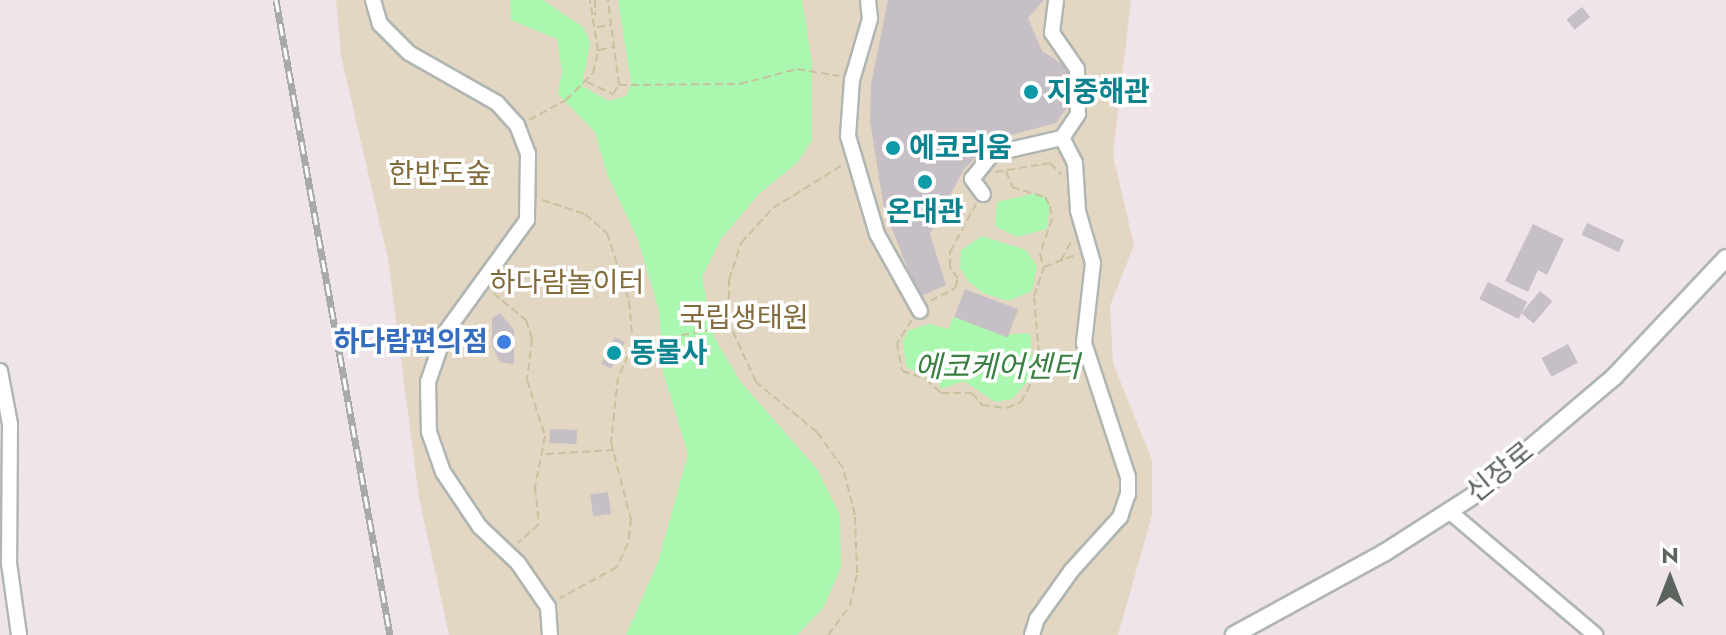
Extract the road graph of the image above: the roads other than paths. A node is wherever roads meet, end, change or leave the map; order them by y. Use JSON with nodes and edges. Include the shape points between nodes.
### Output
{"nodes":[{"id":1,"x":373,"y":0,"type":"edge"},
{"id":2,"x":868,"y":0,"type":"edge"},
{"id":3,"x":1056,"y":0,"type":"edge"},
{"id":4,"x":1062,"y":138,"type":"junction"},
{"id":5,"x":983,"y":194,"type":"road end"},
{"id":6,"x":1726,"y":258,"type":"edge"},
{"id":7,"x":920,"y":311,"type":"road end"},
{"id":8,"x":0,"y":371,"type":"edge"},
{"id":9,"x":1449,"y":511,"type":"junction"},
{"id":10,"x":6,"y":595,"type":"edge"},
{"id":11,"x":19,"y":635,"type":"edge"},
{"id":12,"x":550,"y":635,"type":"edge"},
{"id":13,"x":1032,"y":635,"type":"edge"},
{"id":14,"x":1234,"y":635,"type":"edge"},
{"id":15,"x":1595,"y":635,"type":"edge"}],
"edges":[{"from":1,"to":12,"type":"street","via":[[380,24],[409,53],[497,103],[517,125],[528,154],[527,220],[445,333],[428,382],[429,432],[443,472],[480,527],[507,552],[548,607]]},
{"from":2,"to":7,"type":"street","via":[[870,19],[852,80],[848,136],[877,234]]},
{"from":3,"to":4,"type":"street","via":[[1052,33],[1077,69],[1080,89],[1078,114]]},
{"from":4,"to":5,"type":"street","via":[[992,154],[972,179]]},
{"from":4,"to":13,"type":"street","via":[[1075,163],[1078,211],[1091,249],[1084,343],[1128,477],[1128,494],[1120,517],[1072,570],[1037,619]]},
{"from":6,"to":9,"type":"street","name":"신장로","via":[[1614,377]]},
{"from":8,"to":10,"type":"street","via":[[11,437]]},
{"from":9,"to":14,"type":"street","name":"신장로"},
{"from":9,"to":15,"type":"street"},
{"from":10,"to":11,"type":"street"}]}
